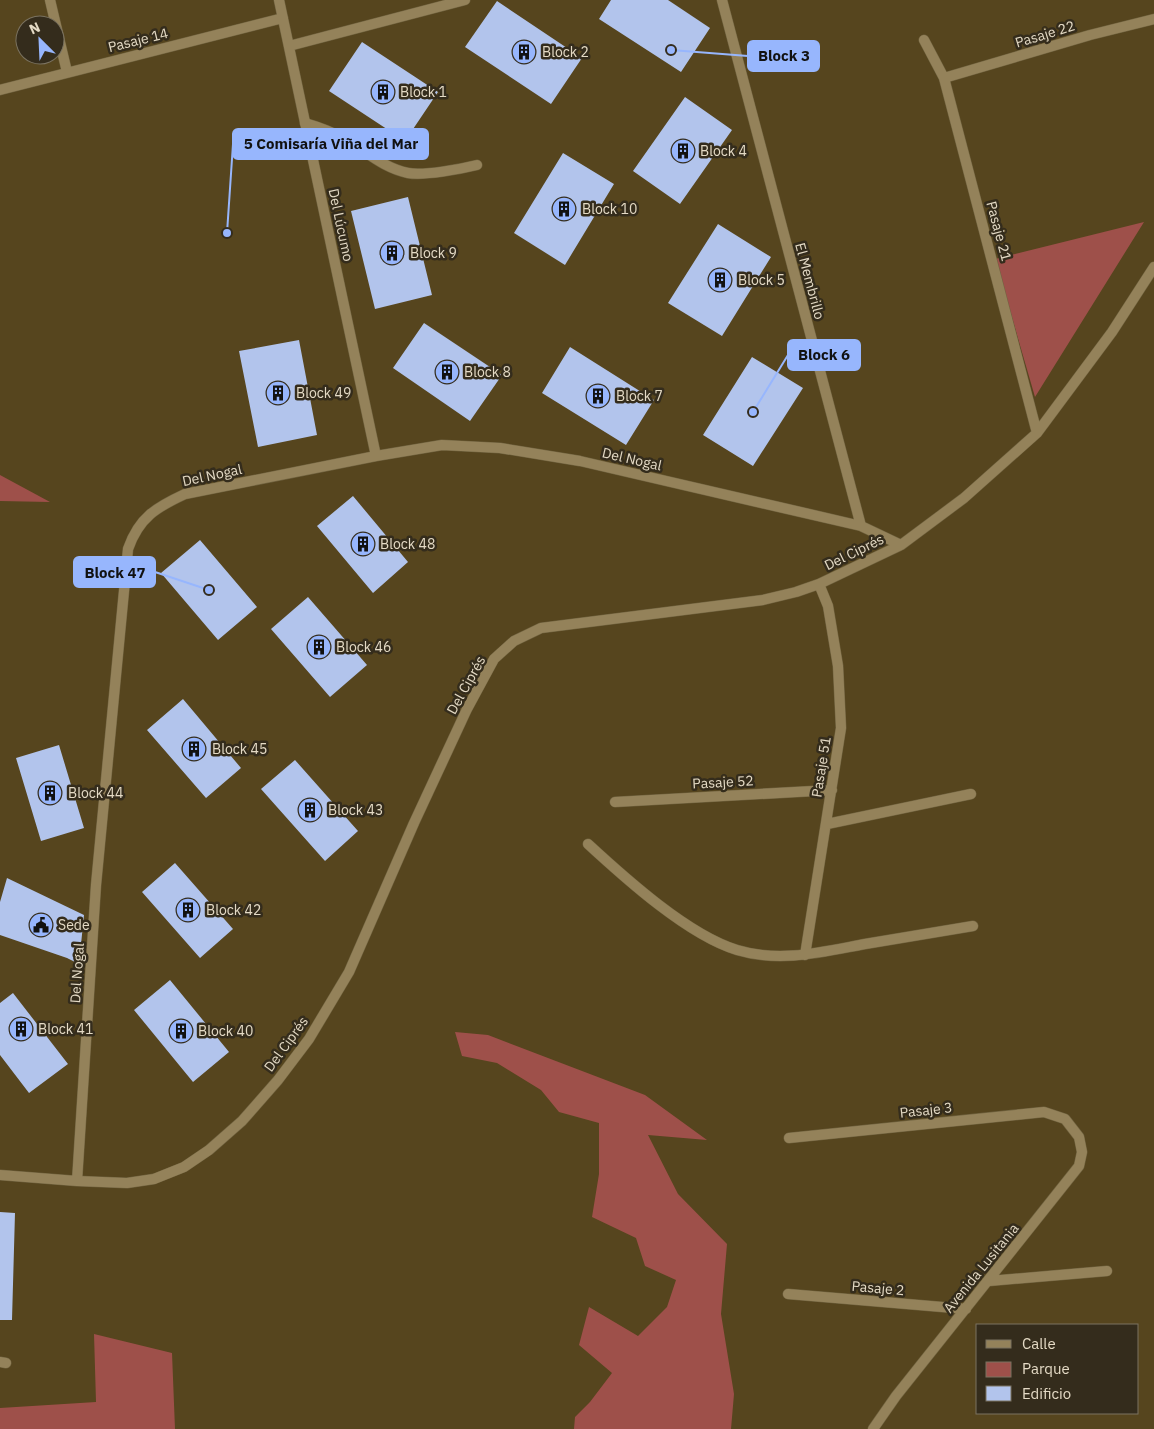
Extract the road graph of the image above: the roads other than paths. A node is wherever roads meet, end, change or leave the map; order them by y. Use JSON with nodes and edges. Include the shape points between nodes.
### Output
{"nodes":[{"id":1,"x":50,"y":0,"type":"edge"},
{"id":2,"x":279,"y":0,"type":"edge"},
{"id":3,"x":465,"y":0,"type":"edge"},
{"id":4,"x":722,"y":0,"type":"edge"},
{"id":5,"x":283,"y":18,"type":"junction"},
{"id":6,"x":1154,"y":19,"type":"edge"},
{"id":7,"x":924,"y":40,"type":"dead end"},
{"id":8,"x":289,"y":46,"type":"junction"},
{"id":9,"x":67,"y":72,"type":"junction"},
{"id":10,"x":944,"y":78,"type":"junction"},
{"id":11,"x":0,"y":90,"type":"edge"},
{"id":12,"x":305,"y":123,"type":"junction"},
{"id":13,"x":477,"y":165,"type":"dead end"},
{"id":14,"x":1154,"y":267,"type":"edge"},
{"id":15,"x":1037,"y":433,"type":"junction"},
{"id":16,"x":376,"y":456,"type":"junction"},
{"id":17,"x":860,"y":526,"type":"junction"},
{"id":18,"x":900,"y":545,"type":"junction"},
{"id":19,"x":819,"y":584,"type":"junction"},
{"id":20,"x":832,"y":790,"type":"junction"},
{"id":21,"x":971,"y":794,"type":"dead end"},
{"id":22,"x":616,"y":802,"type":"dead end"},
{"id":23,"x":827,"y":824,"type":"junction"},
{"id":24,"x":588,"y":844,"type":"dead end"},
{"id":25,"x":973,"y":926,"type":"dead end"},
{"id":26,"x":805,"y":955,"type":"junction"},
{"id":27,"x":1065,"y":1119,"type":"joint"},
{"id":28,"x":788,"y":1138,"type":"dead end"},
{"id":29,"x":0,"y":1175,"type":"edge"},
{"id":30,"x":77,"y":1181,"type":"junction"},
{"id":31,"x":1107,"y":1271,"type":"dead end"},
{"id":32,"x":989,"y":1282,"type":"junction"},
{"id":33,"x":788,"y":1294,"type":"dead end"},
{"id":34,"x":966,"y":1309,"type":"junction"},
{"id":35,"x":873,"y":1429,"type":"edge"}],
"edges":[{"from":1,"to":9,"type":"street"},
{"from":2,"to":5,"type":"street","name":"Del Lúcumo"},
{"from":3,"to":8,"type":"street"},
{"from":4,"to":17,"type":"street","name":"El Membrillo"},
{"from":5,"to":8,"type":"street","name":"Del Lúcumo"},
{"from":5,"to":9,"type":"street","name":"Pasaje 14"},
{"from":6,"to":10,"type":"street","name":"Pasaje 22"},
{"from":7,"to":10,"type":"street","name":"Pasaje 21"},
{"from":8,"to":12,"type":"street","name":"Del Lúcumo"},
{"from":9,"to":11,"type":"street","name":"Pasaje 14"},
{"from":10,"to":15,"type":"street","name":"Pasaje 21"},
{"from":12,"to":13,"type":"street","via":[[328,130],[386,166],[410,174]]},
{"from":12,"to":16,"type":"street","name":"Del Lúcumo"},
{"from":14,"to":15,"type":"street","name":"Del Ciprés","via":[[1112,332]]},
{"from":15,"to":18,"type":"street","name":"Del Ciprés","via":[[964,498]]},
{"from":16,"to":17,"type":"street","name":"Del Nogal","via":[[442,446],[500,448],[580,462]]},
{"from":16,"to":30,"type":"street","name":"Del Nogal","via":[[185,494],[163,504],[146,517],[133,535],[128,549],[96,885]]},
{"from":17,"to":18,"type":"street"},
{"from":18,"to":19,"type":"street","name":"Del Ciprés"},
{"from":19,"to":20,"type":"street","name":"Pasaje 51","via":[[828,606],[838,666],[842,728]]},
{"from":19,"to":30,"type":"street","name":"Del Ciprés","via":[[762,600],[541,628],[514,641],[494,660],[467,709],[348,972],[309,1039],[278,1080],[242,1121],[210,1150],[184,1167],[154,1179],[127,1183]]},
{"from":20,"to":22,"type":"street","name":"Pasaje 52"},
{"from":20,"to":23,"type":"street","name":"Pasaje 51"},
{"from":21,"to":23,"type":"street"},
{"from":23,"to":26,"type":"street","name":"Pasaje 51"},
{"from":24,"to":26,"type":"street","via":[[618,872],[711,939],[737,950],[776,957]]},
{"from":25,"to":26,"type":"street"},
{"from":27,"to":28,"type":"street","name":"Pasaje 3","via":[[1044,1112]]},
{"from":27,"to":32,"type":"street","name":"Avenida Lusitania","via":[[1079,1137],[1082,1152],[1079,1166]]},
{"from":29,"to":30,"type":"street","name":"Del Ciprés"},
{"from":31,"to":32,"type":"street"},
{"from":32,"to":34,"type":"street","name":"Avenida Lusitania"},
{"from":33,"to":34,"type":"street","name":"Pasaje 2"},
{"from":34,"to":35,"type":"street","name":"Avenida Lusitania"}]}
